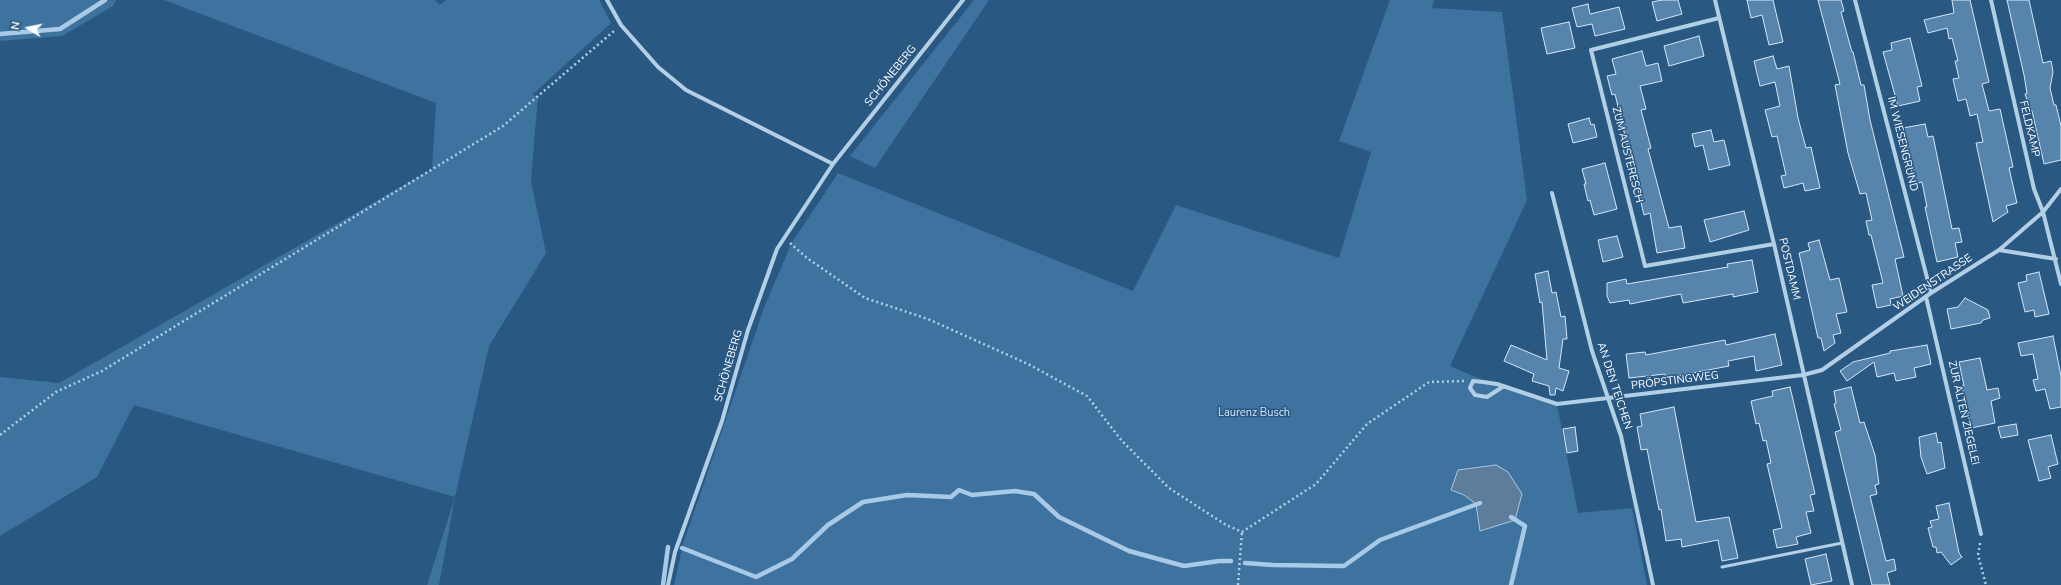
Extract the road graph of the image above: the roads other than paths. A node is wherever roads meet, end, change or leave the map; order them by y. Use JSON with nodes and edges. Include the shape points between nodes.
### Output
{"nodes":[{"id":1,"x":607,"y":0,"type":"edge"},
{"id":2,"x":963,"y":0,"type":"edge"},
{"id":3,"x":1715,"y":0,"type":"edge"},
{"id":4,"x":1855,"y":0,"type":"edge"},
{"id":5,"x":1991,"y":0,"type":"edge"},
{"id":6,"x":1719,"y":18,"type":"junction"},
{"id":7,"x":833,"y":164,"type":"junction"},
{"id":8,"x":2061,"y":189,"type":"edge"},
{"id":9,"x":1552,"y":193,"type":"dead end"},
{"id":10,"x":2043,"y":212,"type":"junction"},
{"id":11,"x":1774,"y":244,"type":"junction"},
{"id":12,"x":1999,"y":250,"type":"junction"},
{"id":13,"x":2056,"y":260,"type":"junction"},
{"id":14,"x":2061,"y":284,"type":"edge"},
{"id":15,"x":1931,"y":293,"type":"junction"},
{"id":16,"x":1926,"y":297,"type":"junction"},
{"id":17,"x":1803,"y":375,"type":"junction"},
{"id":18,"x":1504,"y":386,"type":"junction"},
{"id":19,"x":1608,"y":398,"type":"junction"},
{"id":20,"x":1981,"y":534,"type":"road end"},
{"id":21,"x":1842,"y":543,"type":"junction"},
{"id":22,"x":1722,"y":567,"type":"dead end"},
{"id":23,"x":668,"y":585,"type":"edge"},
{"id":24,"x":1653,"y":585,"type":"edge"},
{"id":25,"x":1852,"y":585,"type":"edge"}],
"edges":[{"from":1,"to":7,"type":"street","via":[[621,25],[658,67],[686,90]]},
{"from":2,"to":7,"type":"street","name":"SCHÖNEBERG"},
{"from":3,"to":6,"type":"street","name":"POSTDAMM"},
{"from":4,"to":15,"type":"street","name":"IM WIESENGRUND"},
{"from":5,"to":10,"type":"street","name":"FELDKAMP","via":[[2034,189]]},
{"from":6,"to":11,"type":"street","name":"POSTDAMM"},
{"from":6,"to":11,"type":"street","name":"ZUM AUSTERESCH","via":[[1591,50],[1645,266]]},
{"from":7,"to":23,"type":"street","name":"SCHÖNEBERG","via":[[777,249],[748,330],[722,421],[675,552]]},
{"from":8,"to":10,"type":"street","name":"WEIDENSTRASSE"},
{"from":9,"to":19,"type":"street","name":"AN DEN TEICHEN","via":[[1592,351]]},
{"from":10,"to":12,"type":"street","name":"WEIDENSTRASSE"},
{"from":10,"to":13,"type":"street","name":"FELDKAMP"},
{"from":11,"to":17,"type":"street","name":"POSTDAMM"},
{"from":12,"to":13,"type":"street"},
{"from":12,"to":15,"type":"street","name":"WEIDENSTRASSE"},
{"from":13,"to":14,"type":"street","name":"FELDKAMP"},
{"from":15,"to":16,"type":"street","name":"WEIDENSTRASSE"},
{"from":16,"to":17,"type":"street","name":"WEIDENSTRASSE","via":[[1822,370]]},
{"from":16,"to":20,"type":"street","name":"ZUR ALTEN ZIEGELEI"},
{"from":17,"to":19,"type":"street","name":"PRÖPSTINGWEG"},
{"from":17,"to":21,"type":"street","name":"POSTDAMM"},
{"from":18,"to":18,"type":"street","name":"PRÖPSTINGWEG","via":[[1487,396],[1475,395],[1470,388],[1473,381]]},
{"from":18,"to":19,"type":"street","name":"PRÖPSTINGWEG","via":[[1557,404]]},
{"from":19,"to":24,"type":"street","name":"AN DEN TEICHEN","via":[[1621,436]]},
{"from":21,"to":22,"type":"lane"},
{"from":21,"to":25,"type":"street","name":"POSTDAMM"}]}
